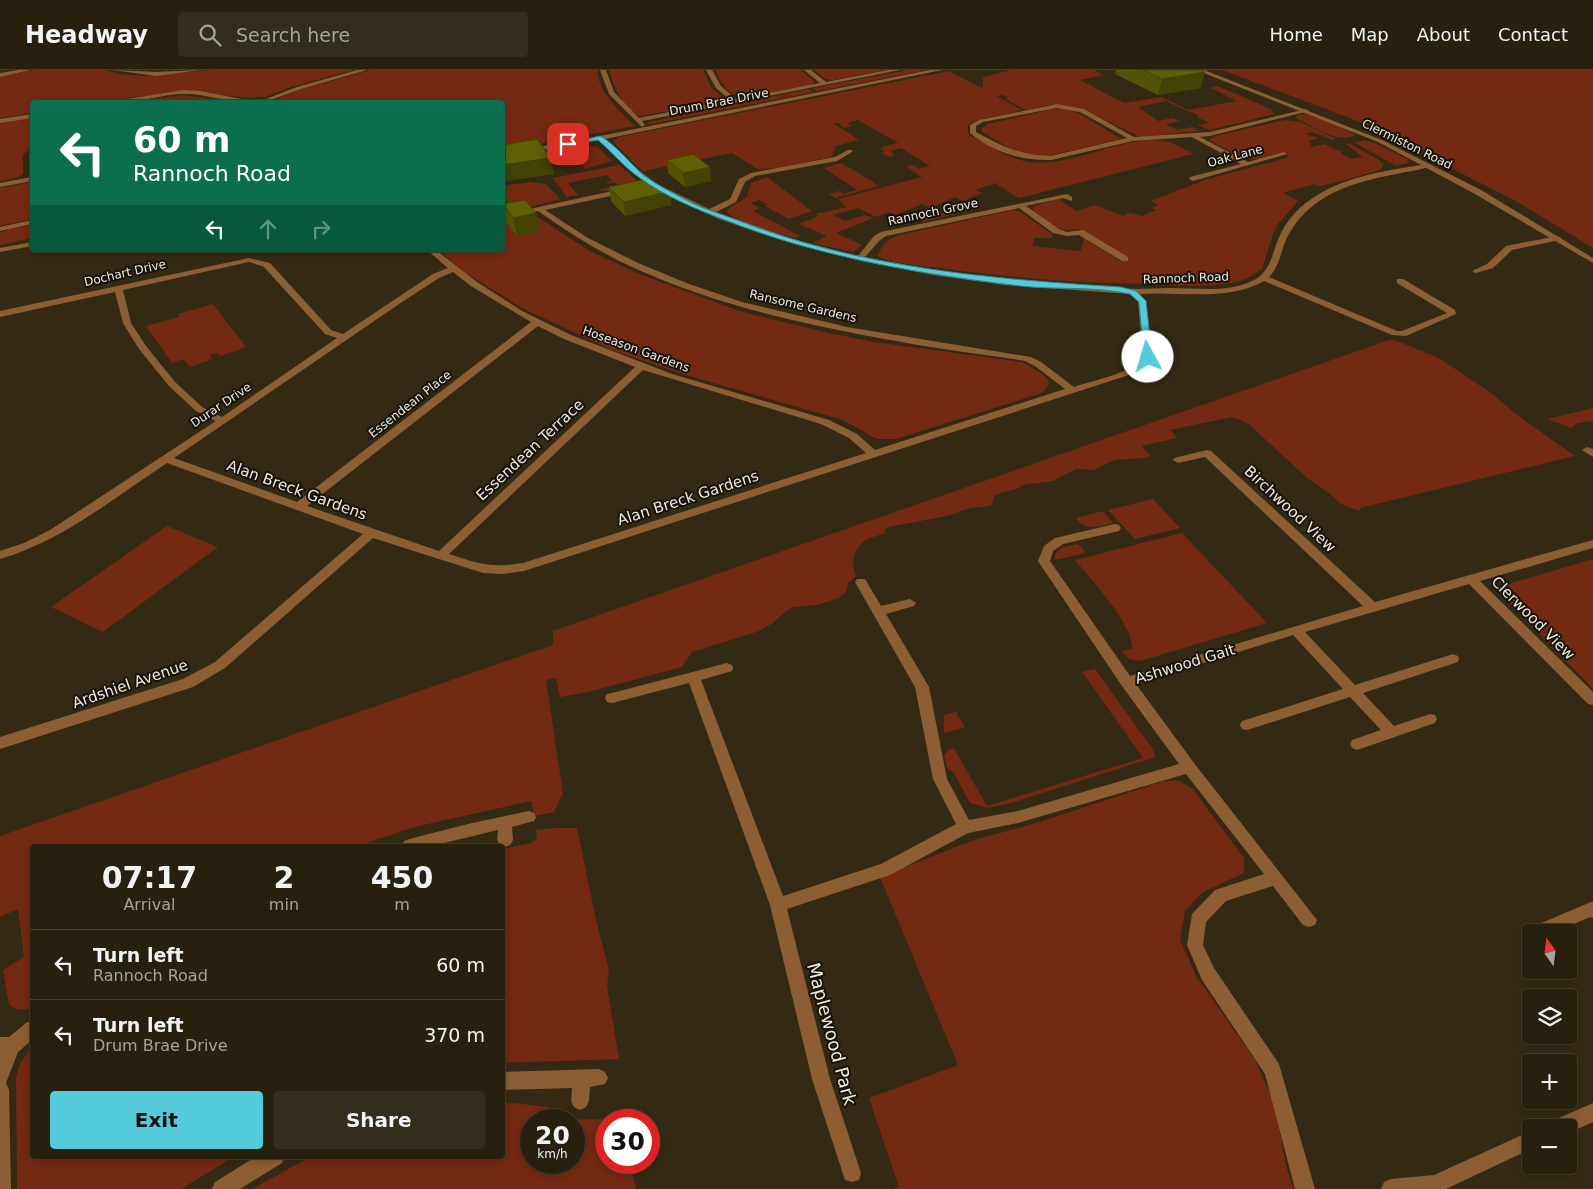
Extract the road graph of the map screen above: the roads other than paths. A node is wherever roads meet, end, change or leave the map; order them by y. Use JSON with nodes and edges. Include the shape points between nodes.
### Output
{"nodes":[{"id":1,"x":27,"y":70,"type":"edge"},
{"id":2,"x":116,"y":70,"type":"edge"},
{"id":3,"x":198,"y":70,"type":"edge"},
{"id":4,"x":364,"y":70,"type":"edge"},
{"id":5,"x":603,"y":70,"type":"edge"},
{"id":6,"x":709,"y":70,"type":"edge"},
{"id":7,"x":807,"y":70,"type":"edge"},
{"id":8,"x":897,"y":70,"type":"edge"},
{"id":9,"x":939,"y":70,"type":"edge"},
{"id":10,"x":1199,"y":70,"type":"edge"},
{"id":11,"x":0,"y":75,"type":"edge"},
{"id":12,"x":826,"y":84,"type":"junction"},
{"id":13,"x":127,"y":100,"type":"edge"},
{"id":14,"x":242,"y":100,"type":"edge"},
{"id":15,"x":266,"y":100,"type":"edge"},
{"id":16,"x":734,"y":101,"type":"junction"},
{"id":17,"x":1306,"y":110,"type":"junction"},
{"id":18,"x":30,"y":116,"type":"edge"},
{"id":19,"x":637,"y":120,"type":"junction"},
{"id":20,"x":0,"y":121,"type":"edge"},
{"id":21,"x":646,"y":128,"type":"junction"},
{"id":22,"x":1194,"y":136,"type":"junction"},
{"id":23,"x":600,"y":138,"type":"junction"},
{"id":24,"x":1133,"y":139,"type":"junction"},
{"id":25,"x":850,"y":151,"type":"dead end"},
{"id":26,"x":505,"y":154,"type":"edge"},
{"id":27,"x":1284,"y":154,"type":"dead end"},
{"id":28,"x":1247,"y":164,"type":"junction"},
{"id":29,"x":1428,"y":166,"type":"junction"},
{"id":30,"x":30,"y":179,"type":"edge"},
{"id":31,"x":1192,"y":179,"type":"dead end"},
{"id":32,"x":653,"y":184,"type":"junction"},
{"id":33,"x":0,"y":185,"type":"edge"},
{"id":34,"x":1069,"y":199,"type":"dead end"},
{"id":35,"x":1020,"y":206,"type":"junction"},
{"id":36,"x":539,"y":209,"type":"junction"},
{"id":37,"x":710,"y":212,"type":"junction"},
{"id":38,"x":505,"y":216,"type":"edge"},
{"id":39,"x":30,"y":222,"type":"edge"},
{"id":40,"x":0,"y":229,"type":"edge"},
{"id":41,"x":1557,"y":238,"type":"junction"},
{"id":42,"x":30,"y":244,"type":"edge"},
{"id":43,"x":0,"y":250,"type":"edge"},
{"id":44,"x":433,"y":252,"type":"edge"},
{"id":45,"x":860,"y":258,"type":"junction"},
{"id":46,"x":1125,"y":259,"type":"dead end"},
{"id":47,"x":1593,"y":261,"type":"edge"},
{"id":48,"x":452,"y":269,"type":"junction"},
{"id":49,"x":1476,"y":270,"type":"dead end"},
{"id":50,"x":1264,"y":278,"type":"junction"},
{"id":51,"x":1400,"y":281,"type":"dead end"},
{"id":52,"x":118,"y":288,"type":"junction"},
{"id":53,"x":1133,"y":292,"type":"junction"},
{"id":54,"x":0,"y":314,"type":"edge"},
{"id":55,"x":536,"y":322,"type":"junction"},
{"id":56,"x":345,"y":338,"type":"junction"},
{"id":57,"x":640,"y":367,"type":"junction"},
{"id":58,"x":1072,"y":390,"type":"junction"},
{"id":59,"x":223,"y":421,"type":"junction"},
{"id":60,"x":873,"y":454,"type":"junction"},
{"id":61,"x":167,"y":459,"type":"junction"},
{"id":62,"x":1178,"y":460,"type":"dead end"},
{"id":63,"x":299,"y":506,"type":"junction"},
{"id":64,"x":1115,"y":528,"type":"dead end"},
{"id":65,"x":371,"y":533,"type":"junction"},
{"id":66,"x":1593,"y":544,"type":"edge"},
{"id":67,"x":0,"y":555,"type":"edge"},
{"id":68,"x":441,"y":555,"type":"junction"},
{"id":69,"x":1472,"y":580,"type":"junction"},
{"id":70,"x":860,"y":582,"type":"dead end"},
{"id":71,"x":910,"y":603,"type":"dead end"},
{"id":72,"x":1373,"y":608,"type":"junction"},
{"id":73,"x":879,"y":611,"type":"junction"},
{"id":74,"x":1296,"y":630,"type":"junction"},
{"id":75,"x":1453,"y":659,"type":"dead end"},
{"id":76,"x":727,"y":668,"type":"dead end"},
{"id":77,"x":692,"y":677,"type":"junction"},
{"id":78,"x":1127,"y":682,"type":"junction"},
{"id":79,"x":1352,"y":690,"type":"junction"},
{"id":80,"x":612,"y":698,"type":"dead end"},
{"id":81,"x":1593,"y":700,"type":"edge"},
{"id":82,"x":1430,"y":719,"type":"dead end"},
{"id":83,"x":1247,"y":725,"type":"dead end"},
{"id":84,"x":1391,"y":732,"type":"junction"},
{"id":85,"x":0,"y":743,"type":"edge"},
{"id":86,"x":1356,"y":744,"type":"dead end"},
{"id":87,"x":1188,"y":767,"type":"junction"},
{"id":88,"x":529,"y":817,"type":"dead end"},
{"id":89,"x":505,"y":822,"type":"junction"},
{"id":90,"x":965,"y":827,"type":"junction"},
{"id":91,"x":506,"y":840,"type":"dead end"},
{"id":92,"x":417,"y":844,"type":"edge"},
{"id":93,"x":1275,"y":878,"type":"junction"},
{"id":94,"x":778,"y":905,"type":"junction"},
{"id":95,"x":1593,"y":911,"type":"edge"},
{"id":96,"x":1309,"y":920,"type":"dead end"},
{"id":97,"x":1556,"y":924,"type":"edge"},
{"id":98,"x":30,"y":1030,"type":"edge"},
{"id":99,"x":6,"y":1046,"type":"edge"},
{"id":100,"x":0,"y":1077,"type":"edge"},
{"id":101,"x":581,"y":1078,"type":"junction"},
{"id":102,"x":600,"y":1078,"type":"dead end"},
{"id":103,"x":505,"y":1081,"type":"edge"},
{"id":104,"x":0,"y":1090,"type":"edge"},
{"id":105,"x":580,"y":1101,"type":"dead end"},
{"id":106,"x":1593,"y":1112,"type":"edge"},
{"id":107,"x":1577,"y":1119,"type":"edge"},
{"id":108,"x":1522,"y":1144,"type":"edge"},
{"id":109,"x":270,"y":1159,"type":"edge"},
{"id":110,"x":852,"y":1173,"type":"dead end"},
{"id":111,"x":1,"y":1189,"type":"edge"},
{"id":112,"x":222,"y":1189,"type":"edge"},
{"id":113,"x":1306,"y":1189,"type":"edge"},
{"id":114,"x":1392,"y":1189,"type":"edge"}],
"edges":[{"from":1,"to":11,"type":"street"},
{"from":2,"to":3,"type":"street","via":[[156,74]]},
{"from":4,"to":15,"type":"street"},
{"from":5,"to":19,"type":"street","via":[[611,93]]},
{"from":6,"to":16,"type":"street","via":[[718,87]]},
{"from":7,"to":12,"type":"street"},
{"from":8,"to":12,"type":"street","name":"Drum Brae Drive"},
{"from":9,"to":21,"type":"street","name":"Drum Brae Drive"},
{"from":10,"to":17,"type":"street","name":"Clermiston Road"},
{"from":12,"to":16,"type":"street","name":"Drum Brae Drive"},
{"from":13,"to":14,"type":"street","via":[[183,92]]},
{"from":16,"to":19,"type":"street","name":"Drum Brae Drive"},
{"from":17,"to":22,"type":"street"},
{"from":17,"to":29,"type":"street","name":"Clermiston Road","via":[[1380,141]]},
{"from":18,"to":20,"type":"street"},
{"from":19,"to":21,"type":"street"},
{"from":21,"to":23,"type":"street","name":"Drum Brae Drive"},
{"from":22,"to":24,"type":"street"},
{"from":22,"to":28,"type":"street"},
{"from":23,"to":26,"type":"street","name":"Drum Brae Drive"},
{"from":23,"to":32,"type":"street","name":"Rannoch Road"},
{"from":24,"to":24,"type":"street","via":[[1082,110],[1070,107],[1046,107],[972,125],[973,133],[1013,155],[1026,158],[1051,158]]},
{"from":25,"to":37,"type":"street","via":[[837,159],[753,174],[742,181],[733,200]]},
{"from":27,"to":28,"type":"street","name":"Oak Lane"},
{"from":28,"to":31,"type":"street","name":"Oak Lane"},
{"from":29,"to":41,"type":"street","name":"Clermiston Road"},
{"from":29,"to":50,"type":"street","via":[[1359,179],[1320,195],[1286,231],[1274,268]]},
{"from":30,"to":33,"type":"street"},
{"from":32,"to":36,"type":"street"},
{"from":32,"to":37,"type":"street","name":"Rannoch Road"},
{"from":34,"to":35,"type":"street","name":"Rannoch Grove","via":[[1064,196]]},
{"from":35,"to":45,"type":"street","name":"Rannoch Grove","via":[[884,234]]},
{"from":35,"to":46,"type":"street","via":[[1056,231],[1067,234],[1080,232]]},
{"from":36,"to":38,"type":"street"},
{"from":36,"to":58,"type":"street","name":"Ransome Gardens","via":[[568,231],[629,264],[724,300],[885,337],[1028,359]]},
{"from":37,"to":45,"type":"street","name":"Rannoch Road","via":[[790,241]]},
{"from":39,"to":40,"type":"street"},
{"from":41,"to":47,"type":"street","name":"Clermiston Road"},
{"from":41,"to":49,"type":"street","via":[[1509,248],[1490,266]]},
{"from":42,"to":43,"type":"street"},
{"from":44,"to":48,"type":"street","name":"Hoseason Gardens"},
{"from":45,"to":53,"type":"street","name":"Rannoch Road","via":[[1004,282]]},
{"from":48,"to":55,"type":"street","name":"Hoseason Gardens"},
{"from":48,"to":56,"type":"street","name":"Durar Drive","via":[[421,285]]},
{"from":50,"to":51,"type":"street","via":[[1395,333],[1403,334],[1452,314]]},
{"from":50,"to":53,"type":"street","name":"Rannoch Road","via":[[1232,289]]},
{"from":52,"to":54,"type":"street","name":"Dochart Drive"},
{"from":52,"to":56,"type":"street","name":"Dochart Drive","via":[[233,262],[259,262],[267,265],[328,332]]},
{"from":52,"to":59,"type":"street","via":[[127,323],[142,347],[172,384],[199,409]]},
{"from":53,"to":58,"type":"street","name":"Alan Breck Gardens","via":[[1142,301],[1148,357],[1144,366]]},
{"from":55,"to":57,"type":"street","name":"Hoseason Gardens"},
{"from":55,"to":63,"type":"street","name":"Essendean Place"},
{"from":56,"to":59,"type":"street","name":"Durar Drive"},
{"from":57,"to":60,"type":"street","name":"Hoseason Gardens","via":[[825,422],[853,436]]},
{"from":57,"to":68,"type":"street","name":"Essendean Terrace"},
{"from":58,"to":60,"type":"street","name":"Alan Breck Gardens"},
{"from":59,"to":61,"type":"street","name":"Durar Drive"},
{"from":60,"to":68,"type":"street","name":"Alan Breck Gardens","via":[[524,567],[484,569]]},
{"from":61,"to":63,"type":"street","name":"Alan Breck Gardens"},
{"from":61,"to":67,"type":"street","name":"Durar Drive","via":[[54,533]]},
{"from":62,"to":72,"type":"street","name":"Birchwood View","via":[[1207,453]]},
{"from":63,"to":65,"type":"street","name":"Alan Breck Gardens"},
{"from":64,"to":78,"type":"street","via":[[1059,541],[1048,549],[1044,561]]},
{"from":65,"to":68,"type":"street","name":"Alan Breck Gardens"},
{"from":65,"to":85,"type":"street","name":"Ardshiel Avenue","via":[[220,665],[188,683]]},
{"from":66,"to":69,"type":"street","name":"Ashwood Gait"},
{"from":69,"to":72,"type":"street","name":"Ashwood Gait"},
{"from":69,"to":81,"type":"street","name":"Clerwood View"},
{"from":70,"to":73,"type":"street"},
{"from":71,"to":73,"type":"street"},
{"from":72,"to":74,"type":"street","name":"Ashwood Gait"},
{"from":73,"to":90,"type":"street","via":[[922,687],[940,779]]},
{"from":74,"to":78,"type":"street","name":"Ashwood Gait"},
{"from":74,"to":79,"type":"street"},
{"from":75,"to":79,"type":"street"},
{"from":76,"to":77,"type":"street"},
{"from":77,"to":80,"type":"street"},
{"from":77,"to":94,"type":"street","name":"Maplewood Park"},
{"from":78,"to":87,"type":"street","name":"Ashwood Gait"},
{"from":79,"to":83,"type":"street"},
{"from":79,"to":84,"type":"street"},
{"from":82,"to":84,"type":"street"},
{"from":84,"to":86,"type":"street"},
{"from":87,"to":90,"type":"street","via":[[1018,817]]},
{"from":87,"to":93,"type":"street","name":"Ashwood Gait"},
{"from":88,"to":89,"type":"street"},
{"from":89,"to":91,"type":"street"},
{"from":89,"to":92,"type":"street"},
{"from":90,"to":94,"type":"street","via":[[885,870]]},
{"from":93,"to":96,"type":"street","name":"Ashwood Gait"},
{"from":93,"to":113,"type":"street","via":[[1220,896],[1198,919],[1195,945],[1208,974],[1273,1070]]},
{"from":94,"to":110,"type":"street","name":"Maplewood Park","via":[[821,1079]]},
{"from":95,"to":97,"type":"street","via":[[1591,909]]},
{"from":98,"to":99,"type":"street"},
{"from":99,"to":100,"type":"street"},
{"from":101,"to":102,"type":"street"},
{"from":101,"to":103,"type":"street"},
{"from":101,"to":105,"type":"street"},
{"from":104,"to":111,"type":"street"},
{"from":106,"to":107,"type":"street"},
{"from":108,"to":114,"type":"street","via":[[1435,1184]]},
{"from":109,"to":112,"type":"street"}]}
